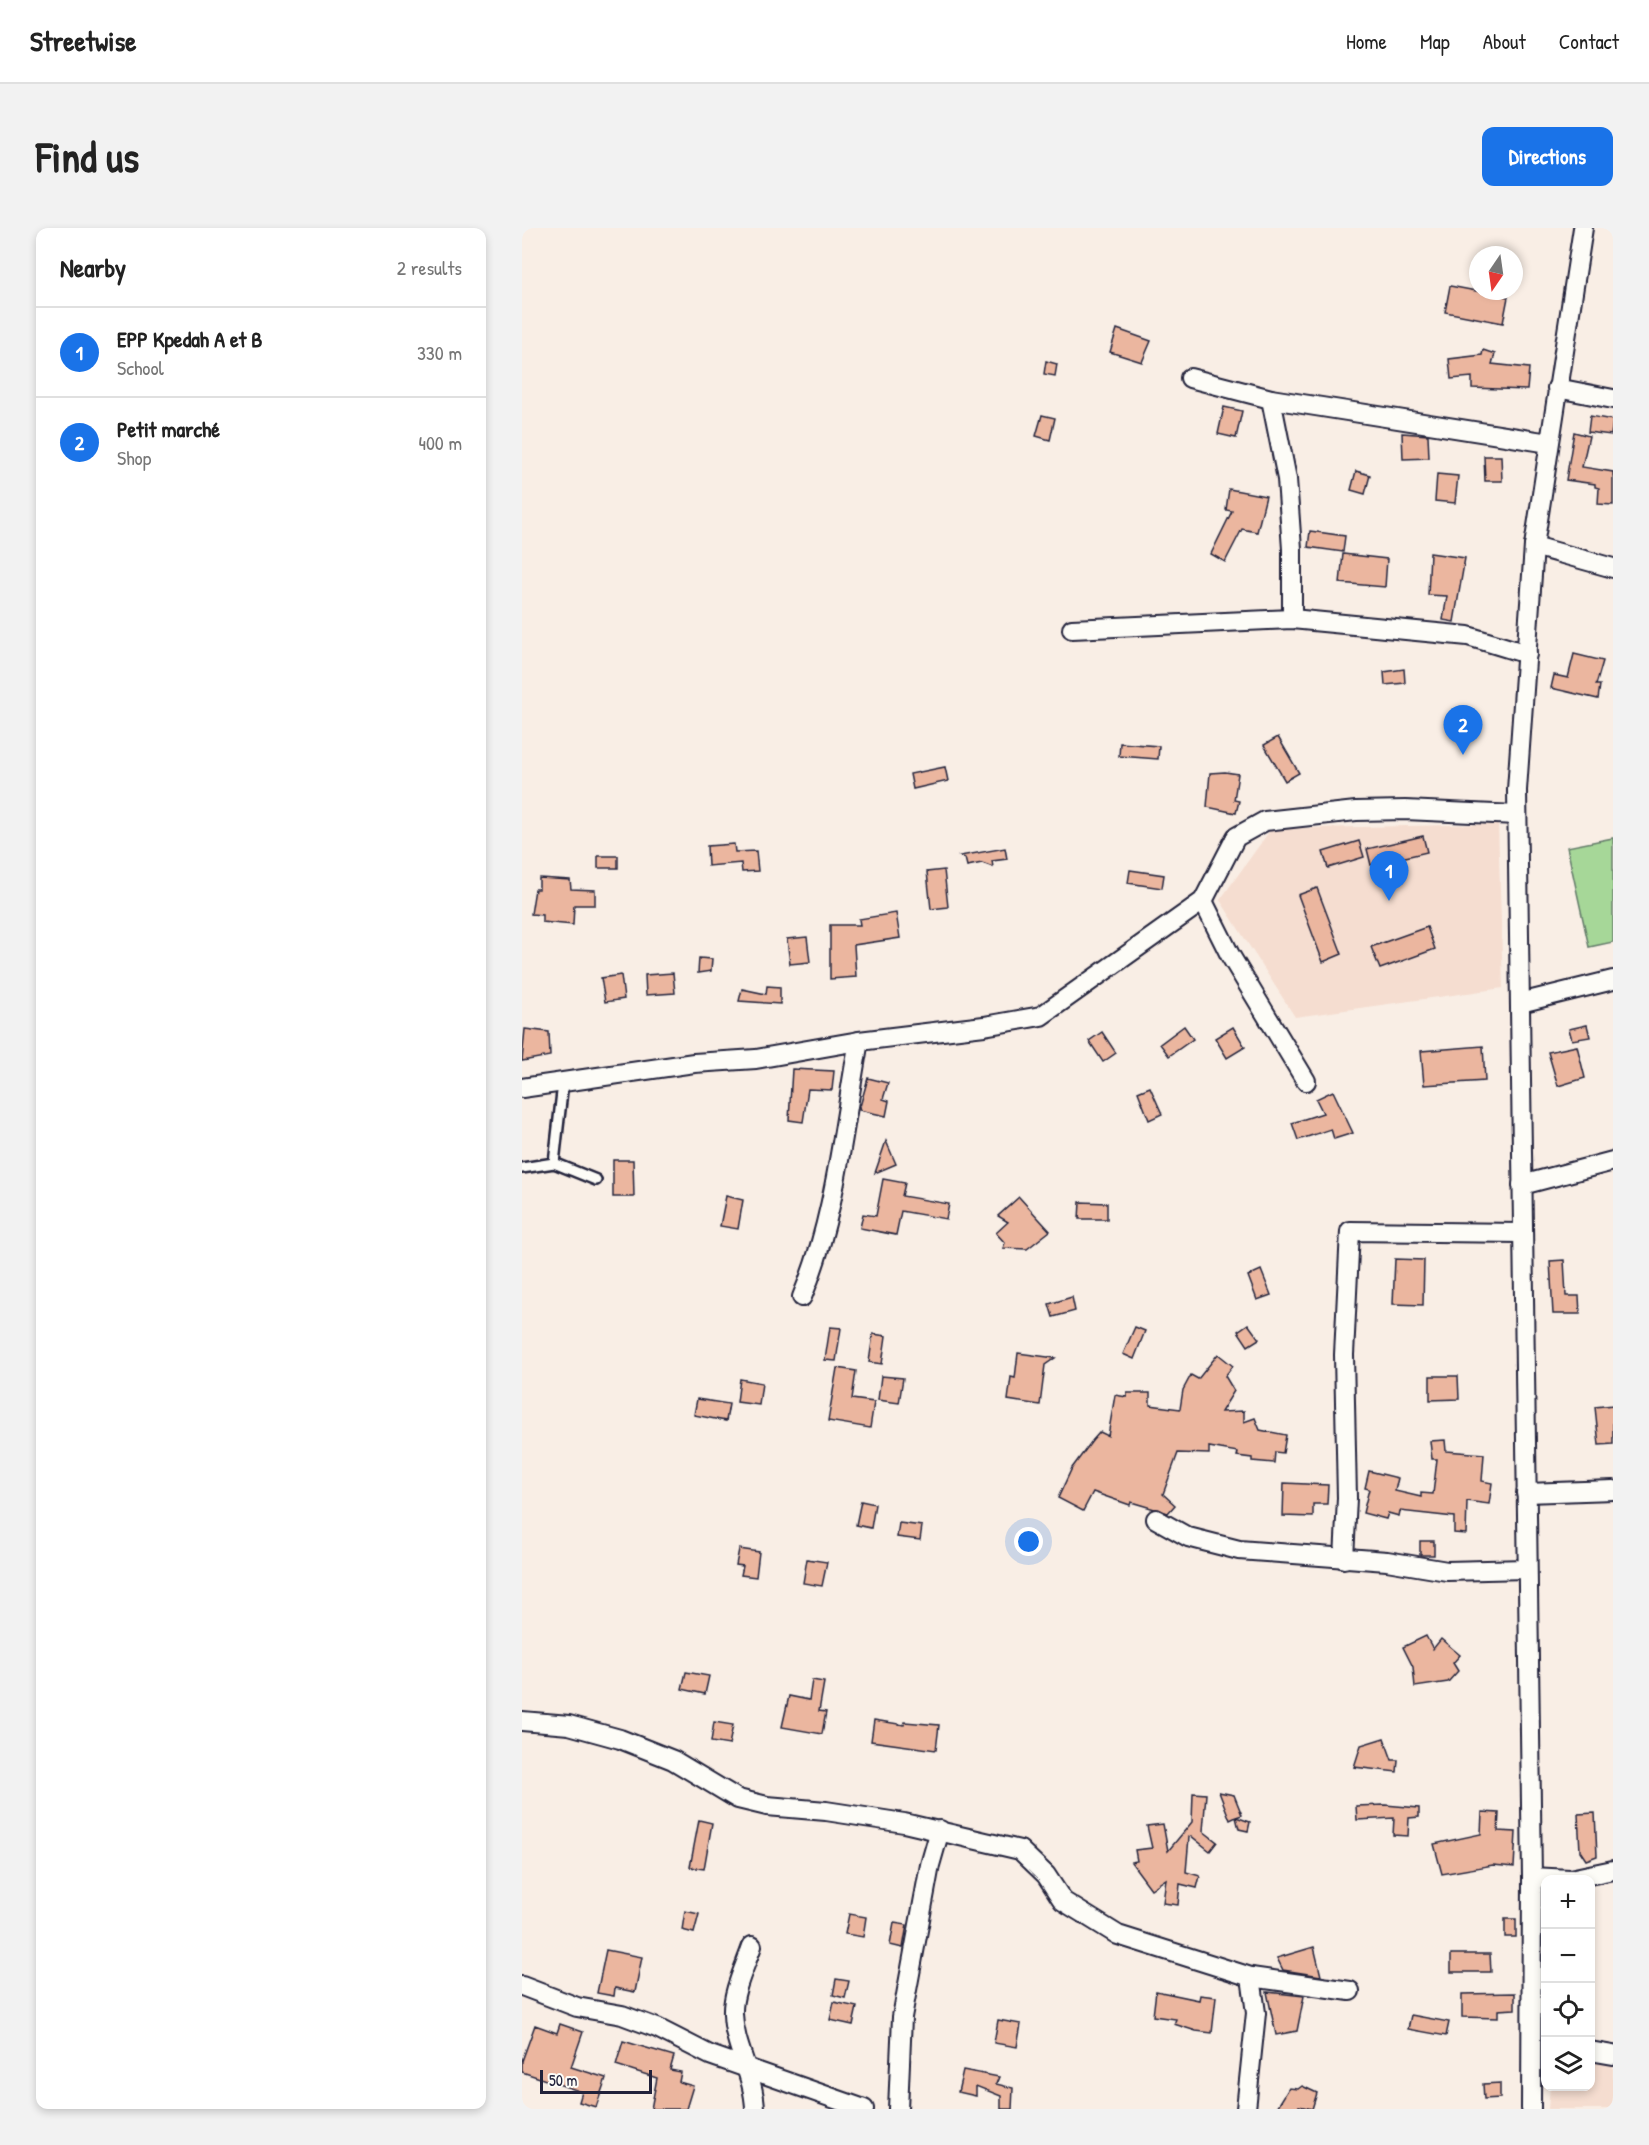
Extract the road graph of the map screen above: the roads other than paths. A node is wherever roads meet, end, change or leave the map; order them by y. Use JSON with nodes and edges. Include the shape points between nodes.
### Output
{"nodes":[{"id":1,"x":1583,"y":228,"type":"edge"},
{"id":2,"x":1190,"y":378,"type":"dead end"},
{"id":3,"x":1557,"y":387,"type":"junction"},
{"id":4,"x":1271,"y":399,"type":"junction"},
{"id":5,"x":1613,"y":399,"type":"edge"},
{"id":6,"x":1549,"y":443,"type":"junction"},
{"id":7,"x":1534,"y":546,"type":"junction"},
{"id":8,"x":1613,"y":568,"type":"edge"},
{"id":9,"x":1292,"y":619,"type":"junction"},
{"id":10,"x":1072,"y":629,"type":"dead end"},
{"id":11,"x":1527,"y":654,"type":"junction"},
{"id":12,"x":1517,"y":815,"type":"junction"},
{"id":13,"x":1203,"y":901,"type":"junction"},
{"id":14,"x":1613,"y":980,"type":"edge"},
{"id":15,"x":1520,"y":1003,"type":"junction"},
{"id":16,"x":859,"y":1041,"type":"junction"},
{"id":17,"x":1306,"y":1081,"type":"dead end"},
{"id":18,"x":563,"y":1083,"type":"junction"},
{"id":19,"x":522,"y":1088,"type":"edge"},
{"id":20,"x":1613,"y":1161,"type":"edge"},
{"id":21,"x":554,"y":1163,"type":"junction"},
{"id":22,"x":522,"y":1168,"type":"edge"},
{"id":23,"x":596,"y":1180,"type":"dead end"},
{"id":24,"x":1522,"y":1185,"type":"junction"},
{"id":25,"x":1522,"y":1233,"type":"junction"},
{"id":26,"x":802,"y":1297,"type":"dead end"},
{"id":27,"x":1613,"y":1490,"type":"edge"},
{"id":28,"x":1526,"y":1493,"type":"junction"},
{"id":29,"x":1156,"y":1519,"type":"dead end"},
{"id":30,"x":1344,"y":1559,"type":"junction"},
{"id":31,"x":1526,"y":1569,"type":"junction"},
{"id":32,"x":522,"y":1721,"type":"edge"},
{"id":33,"x":940,"y":1830,"type":"junction"},
{"id":34,"x":1613,"y":1870,"type":"edge"},
{"id":35,"x":1532,"y":1877,"type":"junction"},
{"id":36,"x":752,"y":1946,"type":"dead end"},
{"id":37,"x":1251,"y":1977,"type":"junction"},
{"id":38,"x":522,"y":1986,"type":"edge"},
{"id":39,"x":1350,"y":1991,"type":"dead end"},
{"id":40,"x":1538,"y":2042,"type":"edge"},
{"id":41,"x":1595,"y":2052,"type":"edge"},
{"id":42,"x":1613,"y":2055,"type":"edge"},
{"id":43,"x":748,"y":2067,"type":"junction"},
{"id":44,"x":755,"y":2109,"type":"edge"},
{"id":45,"x":864,"y":2109,"type":"edge"},
{"id":46,"x":898,"y":2109,"type":"edge"},
{"id":47,"x":1246,"y":2109,"type":"edge"},
{"id":48,"x":1531,"y":2109,"type":"edge"}],
"edges":[{"from":1,"to":3,"type":"street"},
{"from":2,"to":4,"type":"street"},
{"from":3,"to":5,"type":"street"},
{"from":3,"to":6,"type":"street"},
{"from":4,"to":6,"type":"street"},
{"from":4,"to":9,"type":"street","via":[[1287,478]]},
{"from":6,"to":7,"type":"street"},
{"from":7,"to":8,"type":"street"},
{"from":7,"to":11,"type":"street"},
{"from":9,"to":10,"type":"street"},
{"from":9,"to":11,"type":"street","via":[[1468,636]]},
{"from":11,"to":12,"type":"street"},
{"from":12,"to":13,"type":"street","via":[[1395,810],[1265,821],[1236,837]]},
{"from":12,"to":15,"type":"street"},
{"from":13,"to":16,"type":"street","via":[[1041,1016]]},
{"from":13,"to":17,"type":"street","via":[[1230,955]]},
{"from":14,"to":15,"type":"street"},
{"from":15,"to":24,"type":"street"},
{"from":16,"to":18,"type":"street","via":[[756,1059],[694,1063]]},
{"from":16,"to":26,"type":"street","via":[[819,1257]]},
{"from":18,"to":19,"type":"street"},
{"from":18,"to":21,"type":"lane"},
{"from":20,"to":24,"type":"street"},
{"from":21,"to":22,"type":"lane"},
{"from":21,"to":23,"type":"lane"},
{"from":24,"to":25,"type":"street"},
{"from":25,"to":28,"type":"street"},
{"from":25,"to":30,"type":"street","via":[[1350,1231],[1344,1355]]},
{"from":27,"to":28,"type":"street"},
{"from":28,"to":31,"type":"street"},
{"from":29,"to":30,"type":"street","via":[[1188,1537],[1239,1550]]},
{"from":30,"to":31,"type":"street","via":[[1447,1571]]},
{"from":31,"to":35,"type":"street"},
{"from":32,"to":33,"type":"street","via":[[569,1725],[620,1739],[673,1760],[738,1799]]},
{"from":33,"to":37,"type":"street","via":[[1020,1850],[1046,1875],[1063,1901],[1118,1935]]},
{"from":33,"to":46,"type":"street","via":[[902,2017]]},
{"from":34,"to":35,"type":"street","via":[[1570,1879]]},
{"from":35,"to":40,"type":"street"},
{"from":36,"to":43,"type":"street","via":[[733,2012],[738,2045]]},
{"from":37,"to":39,"type":"street"},
{"from":37,"to":47,"type":"street","via":[[1256,2013]]},
{"from":38,"to":43,"type":"street","via":[[577,2007],[622,2015],[710,2055]]},
{"from":40,"to":48,"type":"street"},
{"from":41,"to":42,"type":"street"},
{"from":43,"to":44,"type":"street"},
{"from":43,"to":45,"type":"street"}]}
